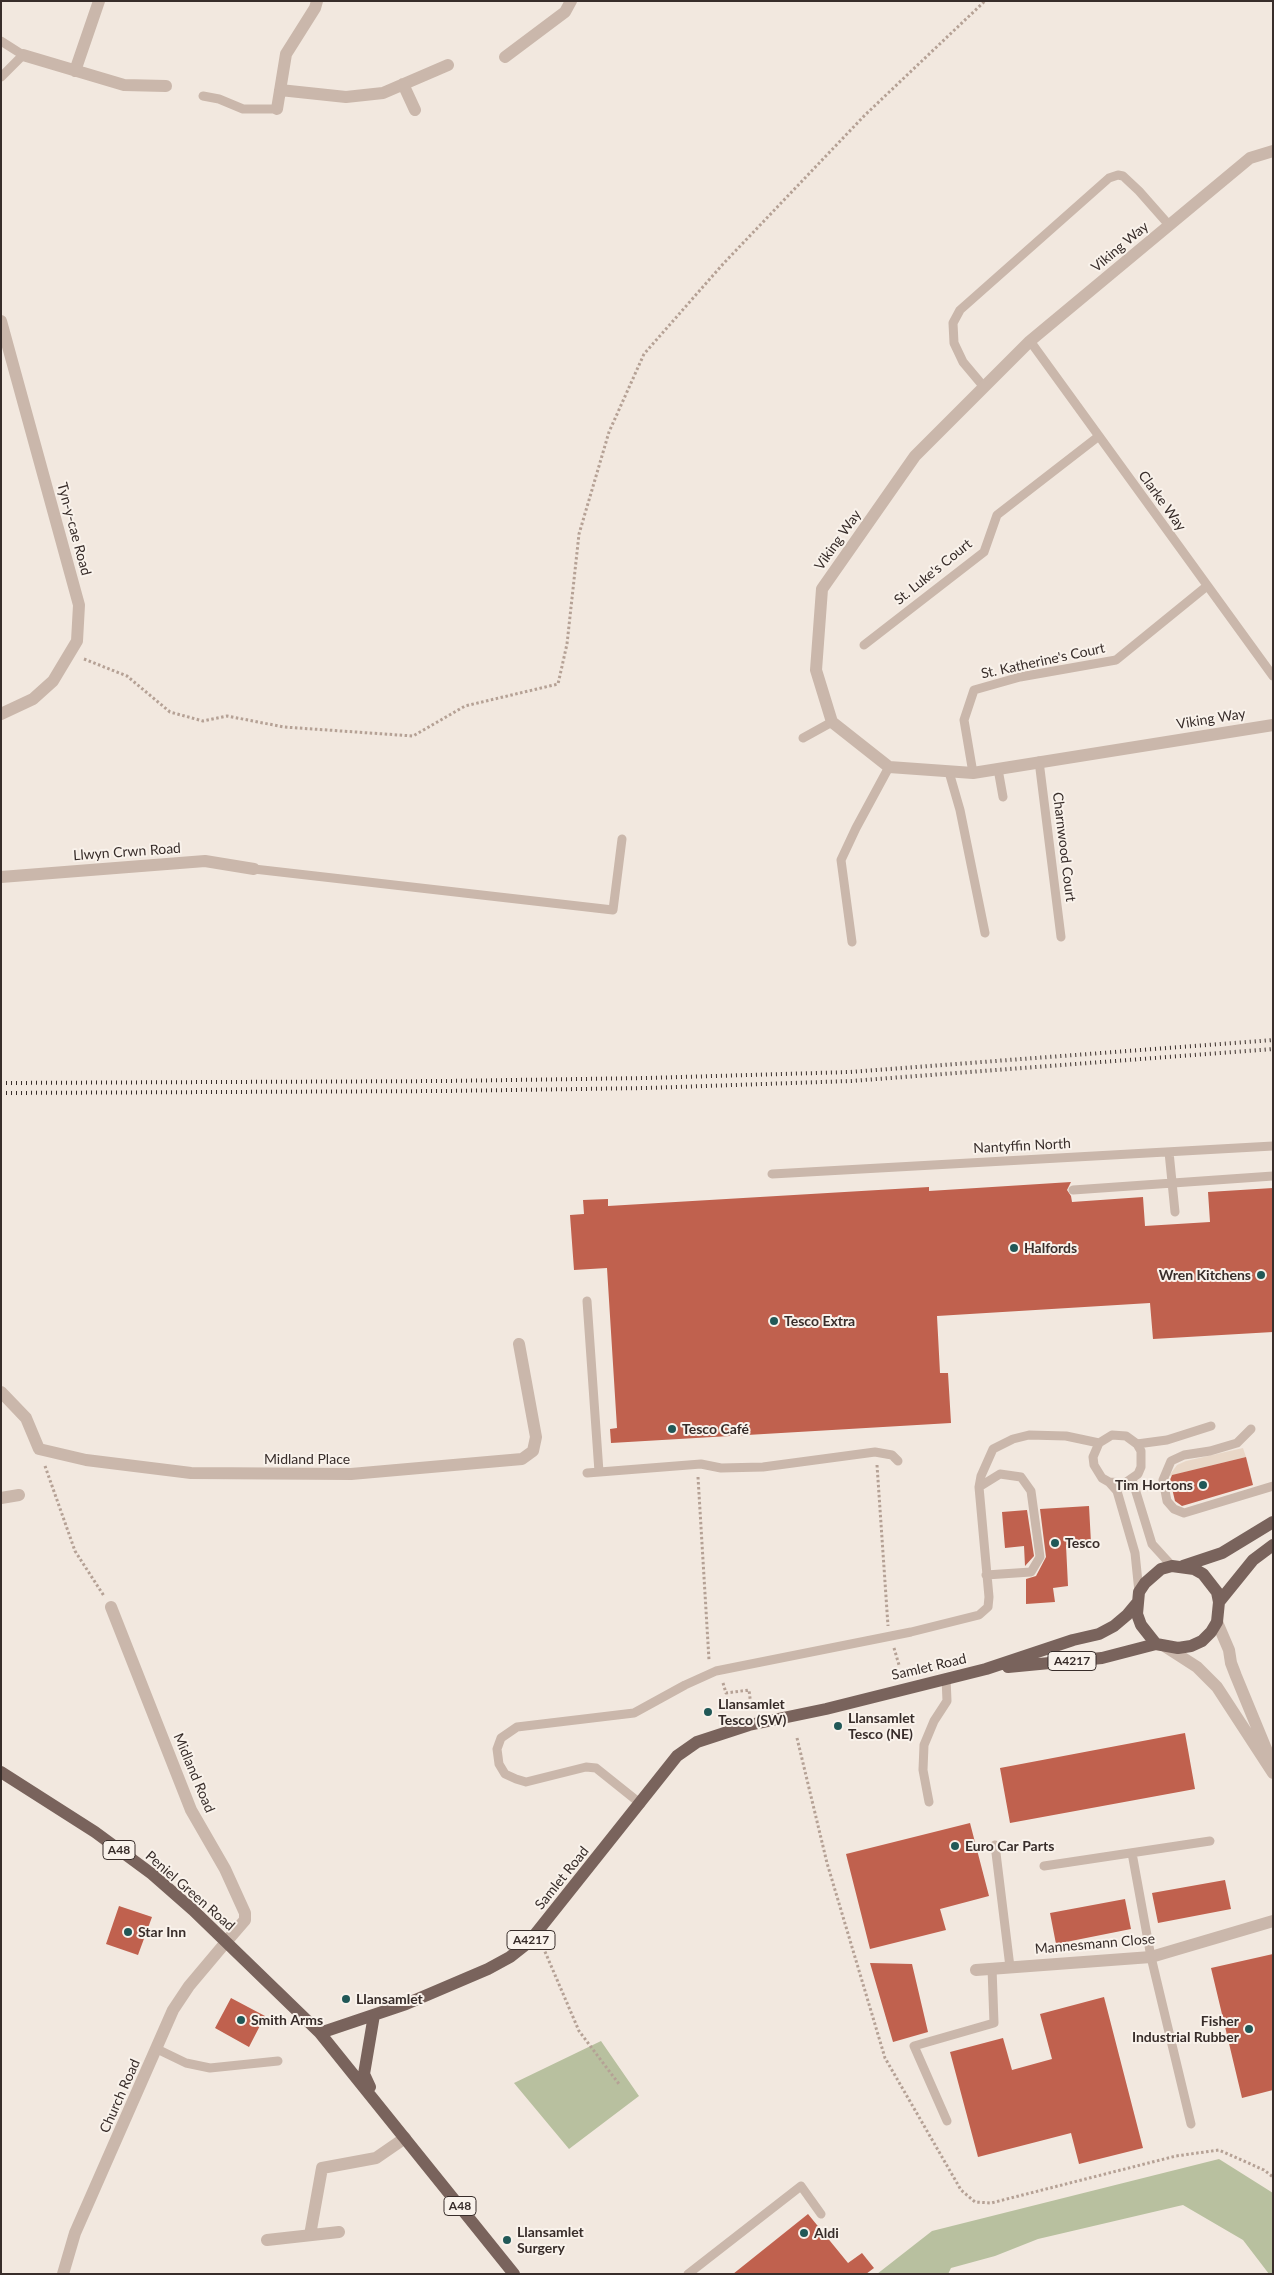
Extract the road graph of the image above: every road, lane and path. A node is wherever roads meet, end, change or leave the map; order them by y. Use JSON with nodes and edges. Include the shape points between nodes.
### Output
{"nodes":[{"id":1,"x":99,"y":1,"type":"edge"},
{"id":2,"x":317,"y":1,"type":"edge"},
{"id":3,"x":571,"y":1,"type":"edge"},
{"id":4,"x":985,"y":1,"type":"edge"},
{"id":5,"x":1,"y":41,"type":"edge"},
{"id":6,"x":23,"y":55,"type":"junction"},
{"id":7,"x":504,"y":57,"type":"dead end"},
{"id":8,"x":448,"y":65,"type":"dead end"},
{"id":9,"x":75,"y":71,"type":"junction"},
{"id":10,"x":1,"y":78,"type":"edge"},
{"id":11,"x":403,"y":84,"type":"junction"},
{"id":12,"x":166,"y":86,"type":"dead end"},
{"id":13,"x":280,"y":90,"type":"junction"},
{"id":14,"x":203,"y":96,"type":"dead end"},
{"id":15,"x":277,"y":109,"type":"joint"},
{"id":16,"x":415,"y":110,"type":"dead end"},
{"id":17,"x":1273,"y":151,"type":"edge"},
{"id":18,"x":1169,"y":226,"type":"junction"},
{"id":19,"x":1,"y":320,"type":"edge"},
{"id":20,"x":1030,"y":341,"type":"junction"},
{"id":21,"x":984,"y":387,"type":"junction"},
{"id":22,"x":1099,"y":436,"type":"junction"},
{"id":23,"x":1207,"y":586,"type":"junction"},
{"id":24,"x":864,"y":645,"type":"dead end"},
{"id":25,"x":70,"y":653,"type":"junction"},
{"id":26,"x":1273,"y":676,"type":"edge"},
{"id":27,"x":1,"y":714,"type":"edge"},
{"id":28,"x":832,"y":722,"type":"junction"},
{"id":29,"x":1273,"y":725,"type":"edge"},
{"id":30,"x":803,"y":738,"type":"dead end"},
{"id":31,"x":1039,"y":761,"type":"junction"},
{"id":32,"x":889,"y":767,"type":"junction"},
{"id":33,"x":998,"y":769,"type":"junction"},
{"id":34,"x":949,"y":772,"type":"junction"},
{"id":35,"x":973,"y":772,"type":"junction"},
{"id":36,"x":1002,"y":797,"type":"dead end"},
{"id":37,"x":622,"y":840,"type":"dead end"},
{"id":38,"x":254,"y":869,"type":"joint"},
{"id":39,"x":1,"y":877,"type":"edge"},
{"id":40,"x":985,"y":933,"type":"dead end"},
{"id":41,"x":1061,"y":936,"type":"dead end"},
{"id":42,"x":852,"y":942,"type":"dead end"},
{"id":43,"x":1273,"y":1146,"type":"edge"},
{"id":44,"x":1169,"y":1152,"type":"junction"},
{"id":45,"x":772,"y":1174,"type":"dead end"},
{"id":46,"x":1273,"y":1176,"type":"edge"},
{"id":47,"x":1172,"y":1183,"type":"junction"},
{"id":48,"x":1073,"y":1190,"type":"dead end"},
{"id":49,"x":1174,"y":1212,"type":"dead end"},
{"id":50,"x":587,"y":1300,"type":"dead end"},
{"id":51,"x":519,"y":1344,"type":"dead end"},
{"id":52,"x":1,"y":1392,"type":"edge"},
{"id":53,"x":1211,"y":1426,"type":"dead end"},
{"id":54,"x":1251,"y":1429,"type":"dead end"},
{"id":55,"x":1099,"y":1443,"type":"junction"},
{"id":56,"x":1137,"y":1444,"type":"junction"},
{"id":57,"x":39,"y":1449,"type":"junction"},
{"id":58,"x":875,"y":1452,"type":"junction"},
{"id":59,"x":898,"y":1461,"type":"dead end"},
{"id":60,"x":701,"y":1464,"type":"junction"},
{"id":61,"x":599,"y":1472,"type":"junction"},
{"id":62,"x":587,"y":1473,"type":"dead end"},
{"id":63,"x":1132,"y":1479,"type":"junction"},
{"id":64,"x":1109,"y":1482,"type":"junction"},
{"id":65,"x":1273,"y":1486,"type":"edge"},
{"id":66,"x":979,"y":1487,"type":"junction"},
{"id":67,"x":19,"y":1494,"type":"dead end"},
{"id":68,"x":1,"y":1498,"type":"edge"},
{"id":69,"x":1273,"y":1522,"type":"edge"},
{"id":70,"x":1273,"y":1544,"type":"edge"},
{"id":71,"x":1177,"y":1566,"type":"junction"},
{"id":72,"x":986,"y":1575,"type":"junction"},
{"id":73,"x":1138,"y":1598,"type":"junction"},
{"id":74,"x":1219,"y":1602,"type":"junction"},
{"id":75,"x":110,"y":1607,"type":"joint"},
{"id":76,"x":1217,"y":1622,"type":"junction"},
{"id":77,"x":890,"y":1636,"type":"junction"},
{"id":78,"x":1161,"y":1645,"type":"junction"},
{"id":79,"x":899,"y":1665,"type":"dead end"},
{"id":80,"x":986,"y":1669,"type":"junction"},
{"id":81,"x":716,"y":1671,"type":"junction"},
{"id":82,"x":946,"y":1678,"type":"junction"},
{"id":83,"x":751,"y":1706,"type":"dead end"},
{"id":84,"x":797,"y":1738,"type":"dead end"},
{"id":85,"x":1273,"y":1767,"type":"edge"},
{"id":86,"x":1,"y":1772,"type":"edge"},
{"id":87,"x":1273,"y":1773,"type":"edge"},
{"id":88,"x":929,"y":1802,"type":"dead end"},
{"id":89,"x":641,"y":1804,"type":"junction"},
{"id":90,"x":1210,"y":1841,"type":"dead end"},
{"id":91,"x":995,"y":1845,"type":"dead end"},
{"id":92,"x":1132,"y":1853,"type":"junction"},
{"id":93,"x":1044,"y":1866,"type":"dead end"},
{"id":94,"x":1273,"y":1921,"type":"edge"},
{"id":95,"x":537,"y":1932,"type":"junction"},
{"id":96,"x":226,"y":1942,"type":"junction"},
{"id":97,"x":1151,"y":1957,"type":"junction"},
{"id":98,"x":1010,"y":1967,"type":"junction"},
{"id":99,"x":992,"y":1968,"type":"junction"},
{"id":100,"x":976,"y":1970,"type":"dead end"},
{"id":101,"x":374,"y":2015,"type":"junction"},
{"id":102,"x":320,"y":2033,"type":"junction"},
{"id":103,"x":157,"y":2048,"type":"junction"},
{"id":104,"x":278,"y":2061,"type":"dead end"},
{"id":105,"x":619,"y":2084,"type":"dead end"},
{"id":106,"x":382,"y":2109,"type":"junction"},
{"id":107,"x":947,"y":2121,"type":"dead end"},
{"id":108,"x":1191,"y":2124,"type":"dead end"},
{"id":109,"x":405,"y":2138,"type":"junction"},
{"id":110,"x":1273,"y":2177,"type":"edge"},
{"id":111,"x":822,"y":2214,"type":"dead end"},
{"id":112,"x":339,"y":2232,"type":"dead end"},
{"id":113,"x":310,"y":2235,"type":"junction"},
{"id":114,"x":268,"y":2240,"type":"dead end"},
{"id":115,"x":63,"y":2274,"type":"edge"},
{"id":116,"x":514,"y":2274,"type":"edge"},
{"id":117,"x":688,"y":2274,"type":"edge"}],
"edges":[{"from":1,"to":9,"type":"street"},
{"from":2,"to":13,"type":"street","via":[[286,54]]},
{"from":3,"to":7,"type":"street","via":[[565,12]]},
{"from":4,"to":25,"type":"path","via":[[858,122],[723,264],[644,354],[609,432],[579,534],[567,644],[558,684],[465,706],[413,736],[284,727],[227,716],[203,721],[170,712],[127,676]]},
{"from":5,"to":6,"type":"lane"},
{"from":6,"to":9,"type":"street"},
{"from":6,"to":10,"type":"lane"},
{"from":8,"to":11,"type":"street"},
{"from":9,"to":12,"type":"street","via":[[124,85]]},
{"from":11,"to":13,"type":"street","via":[[383,93],[346,97]]},
{"from":11,"to":16,"type":"street"},
{"from":13,"to":15,"type":"street"},
{"from":14,"to":15,"type":"lane","via":[[243,110]]},
{"from":17,"to":18,"type":"street","name":"Viking Way","via":[[1250,158]]},
{"from":18,"to":20,"type":"street","name":"Viking Way"},
{"from":18,"to":21,"type":"lane","via":[[1123,176],[1109,178],[960,310],[953,323],[954,343],[963,362]]},
{"from":19,"to":25,"type":"street","name":"Tyn-y-cae Road","via":[[80,605],[76,641]]},
{"from":20,"to":21,"type":"street","name":"Viking Way"},
{"from":20,"to":22,"type":"lane","name":"Clarke Way"},
{"from":21,"to":28,"type":"street","name":"Viking Way","via":[[915,456],[822,589],[816,670]]},
{"from":22,"to":23,"type":"lane","name":"Clarke Way"},
{"from":22,"to":24,"type":"lane","name":"St. Luke's Court","via":[[997,515],[984,552]]},
{"from":23,"to":26,"type":"lane","name":"Clarke Way"},
{"from":23,"to":35,"type":"lane","name":"St. Katherine's Court","via":[[1116,660],[1020,677],[974,690],[964,720]]},
{"from":25,"to":27,"type":"street","name":"Tyn-y-cae Road","via":[[53,681],[33,699]]},
{"from":28,"to":30,"type":"lane"},
{"from":28,"to":32,"type":"street"},
{"from":29,"to":31,"type":"street","name":"Viking Way"},
{"from":31,"to":33,"type":"street","name":"Viking Way"},
{"from":31,"to":41,"type":"lane","name":"Charnwood Court"},
{"from":32,"to":34,"type":"street","name":"Viking Way"},
{"from":32,"to":42,"type":"lane","via":[[841,860]]},
{"from":33,"to":35,"type":"street","name":"Viking Way"},
{"from":33,"to":36,"type":"lane"},
{"from":34,"to":35,"type":"street","name":"Viking Way"},
{"from":34,"to":40,"type":"lane"},
{"from":37,"to":38,"type":"lane","via":[[613,910]]},
{"from":38,"to":39,"type":"street","name":"Llwyn Crwn Road","via":[[206,861]]},
{"from":43,"to":44,"type":"lane","name":"Nantyffin North"},
{"from":44,"to":45,"type":"lane","name":"Nantyffin North"},
{"from":44,"to":47,"type":"lane"},
{"from":46,"to":47,"type":"lane"},
{"from":47,"to":48,"type":"lane"},
{"from":47,"to":49,"type":"lane"},
{"from":50,"to":61,"type":"lane"},
{"from":51,"to":57,"type":"street","name":"Midland Place","via":[[536,1437],[533,1452],[522,1459],[352,1474],[191,1473],[86,1460]]},
{"from":52,"to":57,"type":"street","via":[[26,1418]]},
{"from":53,"to":56,"type":"lane","via":[[1167,1440]]},
{"from":54,"to":65,"type":"lane","via":[[1237,1443],[1184,1454],[1171,1461],[1162,1480],[1168,1501],[1174,1510],[1184,1512]]},
{"from":55,"to":56,"type":"lane","via":[[1119,1434]]},
{"from":55,"to":64,"type":"lane","via":[[1093,1457],[1094,1465],[1102,1478]]},
{"from":55,"to":66,"type":"lane","via":[[1066,1436],[1029,1435],[1012,1439],[993,1449],[980,1476]]},
{"from":56,"to":63,"type":"lane","via":[[1142,1459],[1138,1474]]},
{"from":57,"to":75,"type":"path","via":[[75,1551]]},
{"from":58,"to":59,"type":"lane","via":[[892,1454]]},
{"from":58,"to":60,"type":"lane","via":[[763,1467],[720,1468]]},
{"from":58,"to":77,"type":"path"},
{"from":60,"to":61,"type":"lane"},
{"from":60,"to":81,"type":"path","via":[[698,1474],[709,1659]]},
{"from":61,"to":62,"type":"lane"},
{"from":63,"to":64,"type":"lane","via":[[1125,1483]]},
{"from":63,"to":71,"type":"lane","via":[[1152,1544]]},
{"from":64,"to":73,"type":"lane","via":[[1117,1491],[1135,1553]]},
{"from":66,"to":72,"type":"lane"},
{"from":66,"to":72,"type":"lane","via":[[1000,1474],[1021,1477],[1031,1491],[1040,1557],[1031,1572]]},
{"from":67,"to":68,"type":"street"},
{"from":69,"to":71,"type":"main road","via":[[1222,1553]]},
{"from":70,"to":74,"type":"main road","via":[[1253,1560]]},
{"from":71,"to":73,"type":"main road","via":[[1152,1575]]},
{"from":71,"to":74,"type":"main road","via":[[1194,1569],[1211,1582]]},
{"from":72,"to":77,"type":"lane","via":[[988,1607],[979,1615]]},
{"from":73,"to":78,"type":"main road","via":[[1137,1614],[1141,1625]]},
{"from":73,"to":80,"type":"main road","name":"Samlet Road","number":"A4217","via":[[1127,1615],[1098,1634]]},
{"from":74,"to":76,"type":"main road"},
{"from":75,"to":96,"type":"street","name":"Midland Road","via":[[191,1810],[225,1869],[245,1913],[245,1920]]},
{"from":76,"to":78,"type":"main road","via":[[1202,1641],[1191,1646]]},
{"from":76,"to":85,"type":"street","via":[[1229,1650],[1230,1663]]},
{"from":77,"to":79,"type":"path"},
{"from":77,"to":81,"type":"lane"},
{"from":78,"to":80,"type":"main road","name":"Samlet Road","number":"A4217","via":[[1102,1658]]},
{"from":78,"to":87,"type":"street","via":[[1197,1667],[1217,1687]]},
{"from":80,"to":82,"type":"main road","name":"Samlet Road","number":"A4217"},
{"from":81,"to":83,"type":"path","via":[[726,1692],[749,1690]]},
{"from":81,"to":89,"type":"lane","via":[[634,1713],[517,1726],[501,1738],[497,1749],[499,1764],[506,1774],[516,1779],[526,1782],[596,1768]]},
{"from":82,"to":88,"type":"lane","via":[[947,1701],[924,1745],[923,1770]]},
{"from":82,"to":89,"type":"main road","name":"Samlet Road","number":"A4217","via":[[749,1725],[697,1742],[677,1756]]},
{"from":84,"to":110,"type":"path","via":[[827,1863],[886,2058],[962,2190],[975,2202],[991,2203],[1176,2156],[1219,2150]]},
{"from":86,"to":96,"type":"main road","name":"Peniel Green Road","number":"A48","via":[[95,1832],[152,1874]]},
{"from":89,"to":95,"type":"main road","name":"Samlet Road","number":"A4217"},
{"from":90,"to":92,"type":"lane"},
{"from":91,"to":98,"type":"lane"},
{"from":92,"to":93,"type":"lane"},
{"from":92,"to":97,"type":"lane"},
{"from":94,"to":97,"type":"street","name":"Mannesmann Close"},
{"from":95,"to":101,"type":"main road","name":"Samlet Road","number":"A4217","via":[[510,1958]]},
{"from":95,"to":105,"type":"path","via":[[580,2031]]},
{"from":96,"to":102,"type":"main road","name":"Peniel Green Road","number":"A48"},
{"from":96,"to":103,"type":"street","name":"Church Road","via":[[189,1986]]},
{"from":97,"to":98,"type":"street","name":"Mannesmann Close"},
{"from":97,"to":108,"type":"lane"},
{"from":98,"to":99,"type":"street","name":"Mannesmann Close"},
{"from":99,"to":100,"type":"street","name":"Mannesmann Close"},
{"from":99,"to":107,"type":"lane","via":[[994,2023],[914,2046]]},
{"from":101,"to":102,"type":"main road","name":"Samlet Road","number":"A4217"},
{"from":101,"to":106,"type":"main road","via":[[364,2074]]},
{"from":102,"to":106,"type":"main road","number":"A48"},
{"from":103,"to":104,"type":"lane","via":[[186,2063],[210,2068]]},
{"from":103,"to":115,"type":"street","name":"Church Road","via":[[75,2233]]},
{"from":106,"to":109,"type":"main road","number":"A48"},
{"from":109,"to":113,"type":"street","via":[[376,2158],[322,2168]]},
{"from":109,"to":116,"type":"main road","number":"A48"},
{"from":111,"to":117,"type":"lane","via":[[801,2186]]},
{"from":112,"to":113,"type":"street"},
{"from":113,"to":114,"type":"street"}]}
